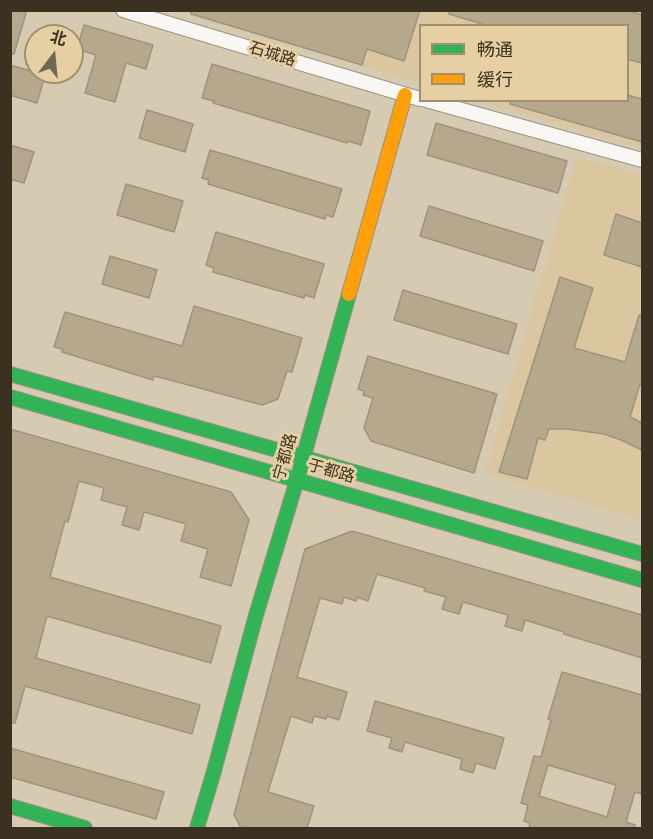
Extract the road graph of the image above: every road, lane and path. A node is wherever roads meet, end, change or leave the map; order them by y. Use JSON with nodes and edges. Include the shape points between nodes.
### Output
{"nodes":[{"id":1,"x":123,"y":10,"type":"edge"},
{"id":2,"x":405,"y":95,"type":"junction"},
{"id":3,"x":419,"y":99,"type":"edge"},
{"id":4,"x":433,"y":102,"type":"edge"},
{"id":5,"x":642,"y":160,"type":"edge"},
{"id":6,"x":10,"y":374,"type":"edge"},
{"id":7,"x":10,"y":397,"type":"edge"},
{"id":8,"x":303,"y":458,"type":"junction"},
{"id":9,"x":297,"y":480,"type":"junction"},
{"id":10,"x":642,"y":554,"type":"edge"},
{"id":11,"x":642,"y":580,"type":"edge"},
{"id":12,"x":10,"y":806,"type":"edge"},
{"id":13,"x":85,"y":828,"type":"edge"},
{"id":14,"x":197,"y":828,"type":"edge"}],
"edges":[{"from":1,"to":2,"type":"street","name":"石城路"},
{"from":2,"to":3,"type":"street","name":"石城路"},
{"from":2,"to":8,"type":"main road","name":"宁都路"},
{"from":4,"to":5,"type":"street"},
{"from":6,"to":8,"type":"main road","name":"于都路"},
{"from":7,"to":9,"type":"main road","name":"于都路"},
{"from":8,"to":9,"type":"main road","name":"宁都路"},
{"from":8,"to":10,"type":"main road","name":"于都路"},
{"from":9,"to":11,"type":"main road","name":"于都路"},
{"from":9,"to":14,"type":"main road","name":"宁都路"},
{"from":12,"to":13,"type":"main road"}]}
